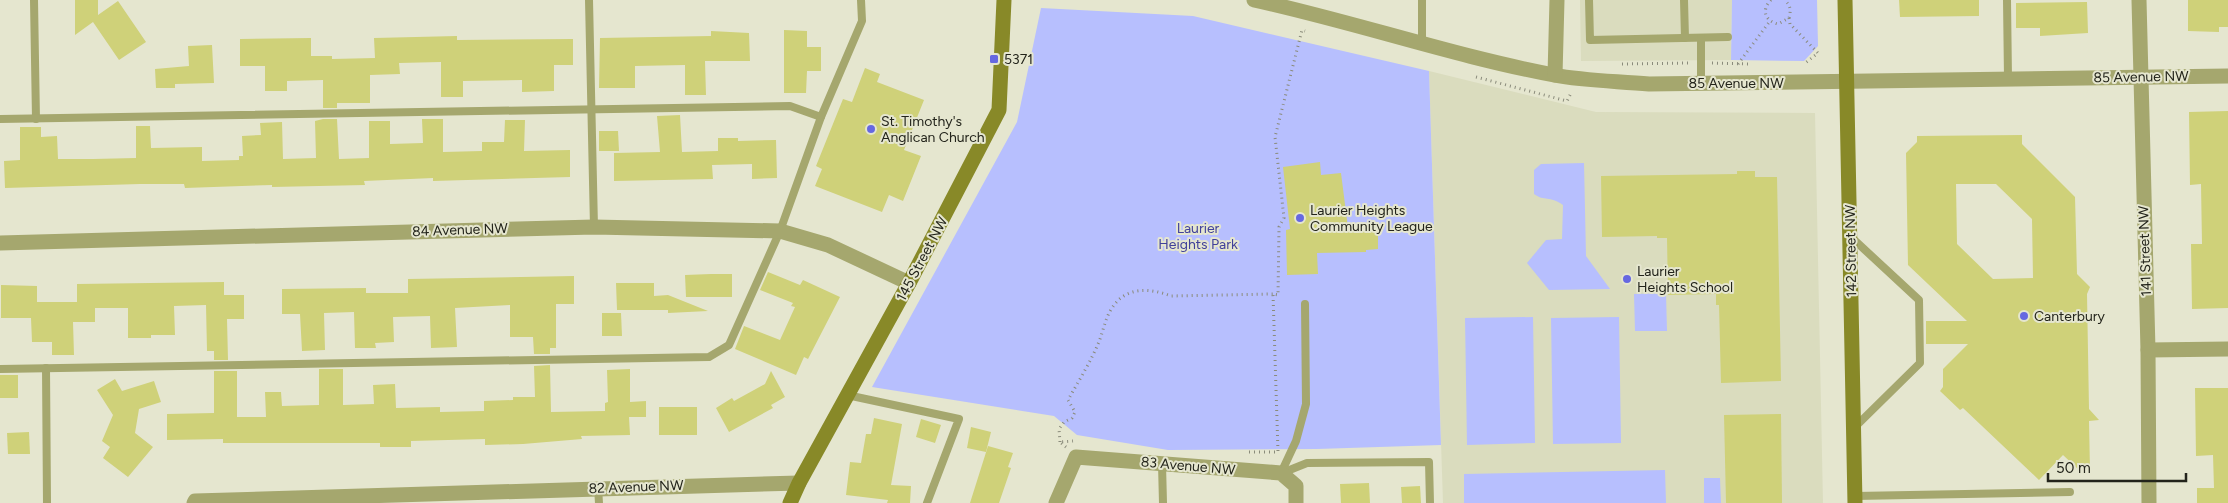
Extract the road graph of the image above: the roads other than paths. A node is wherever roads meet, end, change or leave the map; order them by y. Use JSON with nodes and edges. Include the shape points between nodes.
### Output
{"nodes":[{"id":1,"x":34,"y":0,"type":"edge"},
{"id":2,"x":588,"y":0,"type":"edge"},
{"id":3,"x":861,"y":0,"type":"edge"},
{"id":4,"x":1004,"y":0,"type":"edge"},
{"id":5,"x":1254,"y":0,"type":"edge"},
{"id":6,"x":1422,"y":0,"type":"edge"},
{"id":7,"x":1557,"y":0,"type":"edge"},
{"id":8,"x":1589,"y":0,"type":"edge"},
{"id":9,"x":1684,"y":0,"type":"edge"},
{"id":10,"x":1845,"y":0,"type":"edge"},
{"id":11,"x":2008,"y":0,"type":"edge"},
{"id":12,"x":2139,"y":0,"type":"edge"},
{"id":13,"x":1728,"y":37,"type":"dead end"},
{"id":14,"x":1685,"y":38,"type":"junction"},
{"id":15,"x":1701,"y":38,"type":"junction"},
{"id":16,"x":1422,"y":44,"type":"junction"},
{"id":17,"x":1555,"y":75,"type":"junction"},
{"id":18,"x":2228,"y":76,"type":"edge"},
{"id":19,"x":2008,"y":78,"type":"junction"},
{"id":20,"x":2141,"y":78,"type":"junction"},
{"id":21,"x":1701,"y":82,"type":"junction"},
{"id":22,"x":1846,"y":83,"type":"junction"},
{"id":23,"x":591,"y":109,"type":"junction"},
{"id":24,"x":821,"y":117,"type":"junction"},
{"id":25,"x":0,"y":119,"type":"edge"},
{"id":26,"x":36,"y":119,"type":"junction"},
{"id":27,"x":594,"y":227,"type":"junction"},
{"id":28,"x":780,"y":231,"type":"junction"},
{"id":29,"x":1851,"y":237,"type":"junction"},
{"id":30,"x":0,"y":243,"type":"edge"},
{"id":31,"x":909,"y":283,"type":"junction"},
{"id":32,"x":1305,"y":304,"type":"dead end"},
{"id":33,"x":2228,"y":349,"type":"edge"},
{"id":34,"x":2148,"y":350,"type":"junction"},
{"id":35,"x":46,"y":368,"type":"junction"},
{"id":36,"x":0,"y":369,"type":"edge"},
{"id":37,"x":847,"y":395,"type":"junction"},
{"id":38,"x":1854,"y":429,"type":"junction"},
{"id":39,"x":1162,"y":464,"type":"junction"},
{"id":40,"x":1281,"y":473,"type":"junction"},
{"id":41,"x":798,"y":483,"type":"junction"},
{"id":42,"x":2070,"y":492,"type":"dead end"},
{"id":43,"x":1981,"y":494,"type":"junction"},
{"id":44,"x":598,"y":496,"type":"edge"},
{"id":45,"x":474,"y":497,"type":"edge"},
{"id":46,"x":1855,"y":499,"type":"edge"},
{"id":47,"x":1903,"y":499,"type":"edge"},
{"id":48,"x":46,"y":503,"type":"edge"},
{"id":49,"x":194,"y":503,"type":"edge"},
{"id":50,"x":790,"y":503,"type":"edge"},
{"id":51,"x":927,"y":503,"type":"edge"},
{"id":52,"x":1056,"y":503,"type":"edge"},
{"id":53,"x":1163,"y":503,"type":"edge"},
{"id":54,"x":1296,"y":503,"type":"edge"},
{"id":55,"x":1430,"y":503,"type":"edge"},
{"id":56,"x":1981,"y":503,"type":"edge"},
{"id":57,"x":2149,"y":503,"type":"edge"}],
"edges":[{"from":1,"to":26,"type":"lane"},
{"from":2,"to":23,"type":"lane"},
{"from":3,"to":24,"type":"lane","via":[[862,21]]},
{"from":4,"to":31,"type":"street","name":"145 Street NW","via":[[1000,110]]},
{"from":5,"to":16,"type":"street","name":"85 Avenue NW","via":[[1323,15]]},
{"from":6,"to":16,"type":"lane"},
{"from":7,"to":17,"type":"street"},
{"from":8,"to":14,"type":"lane","via":[[1590,40]]},
{"from":9,"to":14,"type":"lane"},
{"from":10,"to":22,"type":"street","name":"142 Street NW"},
{"from":11,"to":19,"type":"lane"},
{"from":12,"to":20,"type":"street","name":"141 Street NW"},
{"from":13,"to":15,"type":"lane"},
{"from":14,"to":15,"type":"lane"},
{"from":15,"to":21,"type":"lane"},
{"from":16,"to":17,"type":"street","name":"85 Avenue NW"},
{"from":17,"to":21,"type":"street","name":"85 Avenue NW","via":[[1649,84]]},
{"from":18,"to":20,"type":"street","name":"85 Avenue NW"},
{"from":19,"to":20,"type":"street","name":"85 Avenue NW"},
{"from":19,"to":22,"type":"street","name":"85 Avenue NW"},
{"from":20,"to":34,"type":"street","name":"141 Street NW"},
{"from":21,"to":22,"type":"street","name":"85 Avenue NW"},
{"from":22,"to":29,"type":"street","name":"142 Street NW"},
{"from":23,"to":24,"type":"lane","via":[[790,106]]},
{"from":23,"to":26,"type":"lane"},
{"from":23,"to":27,"type":"lane"},
{"from":24,"to":28,"type":"lane"},
{"from":25,"to":26,"type":"lane"},
{"from":27,"to":28,"type":"street","name":"84 Avenue NW"},
{"from":27,"to":30,"type":"street","name":"84 Avenue NW"},
{"from":28,"to":31,"type":"street","name":"84 Avenue NW","via":[[828,246]]},
{"from":28,"to":35,"type":"lane","via":[[729,345],[709,358]]},
{"from":29,"to":38,"type":"street","name":"142 Street NW"},
{"from":29,"to":38,"type":"lane","via":[[1919,300],[1920,363]]},
{"from":31,"to":37,"type":"street","name":"145 Street NW"},
{"from":32,"to":40,"type":"lane","via":[[1306,404],[1296,440]]},
{"from":33,"to":34,"type":"street"},
{"from":34,"to":57,"type":"street","name":"141 Street NW"},
{"from":35,"to":36,"type":"lane"},
{"from":35,"to":48,"type":"lane"},
{"from":37,"to":41,"type":"street","name":"145 Street NW"},
{"from":37,"to":51,"type":"lane","via":[[959,419]]},
{"from":38,"to":46,"type":"street","name":"142 Street NW"},
{"from":39,"to":40,"type":"street","name":"83 Avenue NW"},
{"from":39,"to":52,"type":"street","name":"83 Avenue NW","via":[[1076,457]]},
{"from":39,"to":53,"type":"lane"},
{"from":40,"to":54,"type":"street","via":[[1296,486]]},
{"from":40,"to":55,"type":"lane","via":[[1307,463],[1429,462]]},
{"from":41,"to":44,"type":"street","name":"82 Avenue NW"},
{"from":41,"to":50,"type":"street","name":"145 Street NW"},
{"from":42,"to":43,"type":"lane"},
{"from":43,"to":47,"type":"lane"},
{"from":43,"to":56,"type":"lane"},
{"from":44,"to":45,"type":"street","name":"82 Avenue NW"},
{"from":45,"to":49,"type":"street","name":"82 Avenue NW"},
{"from":46,"to":47,"type":"lane"}]}
